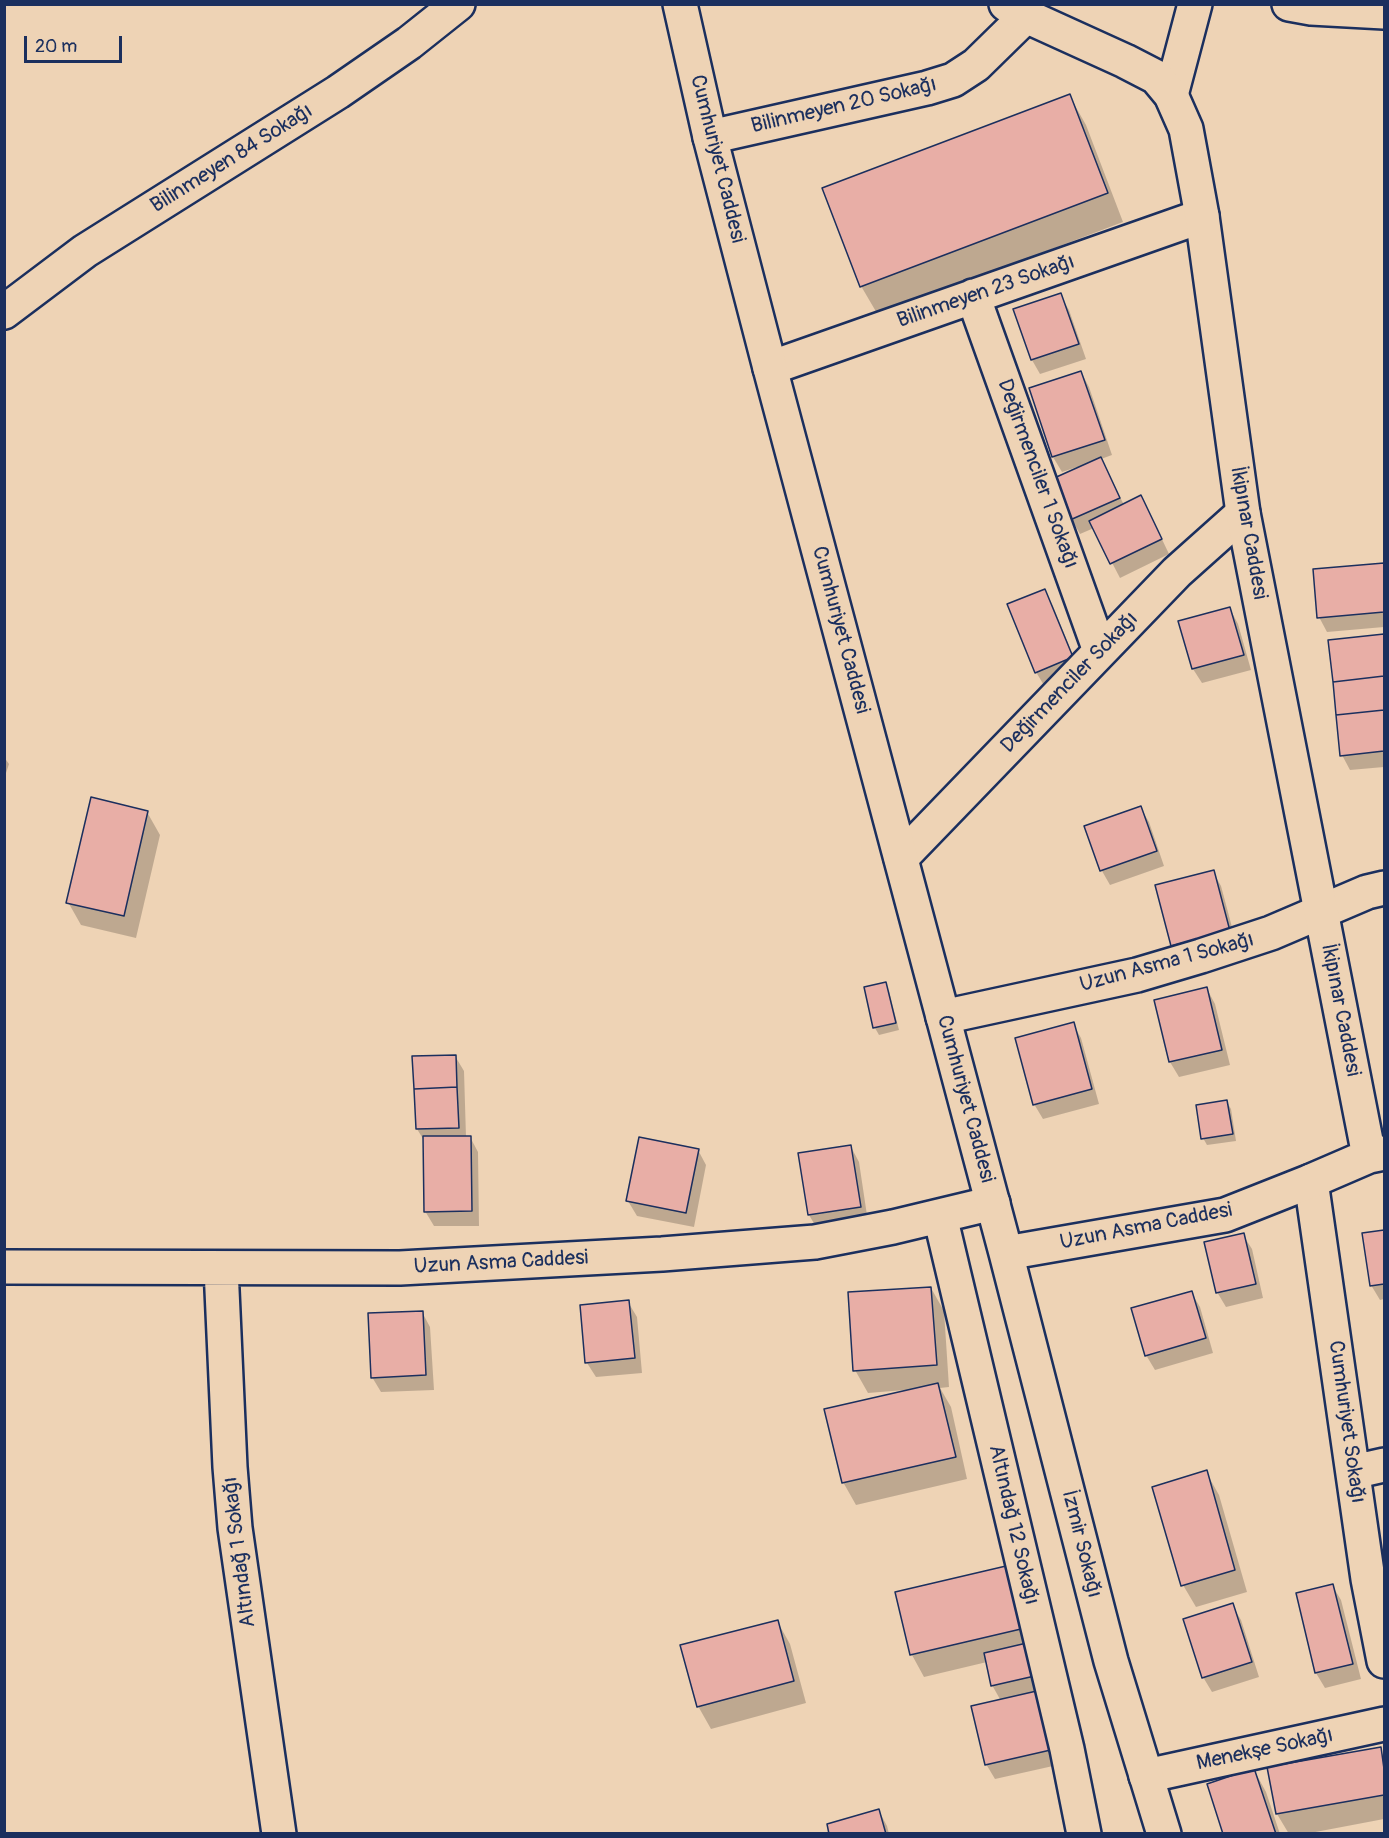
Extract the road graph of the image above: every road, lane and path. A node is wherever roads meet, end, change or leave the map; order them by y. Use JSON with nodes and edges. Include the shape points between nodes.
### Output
{"nodes":[{"id":1,"x":458,"y":4,"type":"edge"},
{"id":2,"x":680,"y":4,"type":"edge"},
{"id":3,"x":1196,"y":4,"type":"edge"},
{"id":4,"x":1289,"y":4,"type":"edge"},
{"id":5,"x":1016,"y":10,"type":"edge"},
{"id":6,"x":1384,"y":12,"type":"edge"},
{"id":7,"x":1171,"y":95,"type":"junction"},
{"id":8,"x":710,"y":137,"type":"junction"},
{"id":9,"x":1202,"y":216,"type":"junction"},
{"id":10,"x":973,"y":296,"type":"junction"},
{"id":11,"x":4,"y":312,"type":"edge"},
{"id":12,"x":770,"y":368,"type":"junction"},
{"id":13,"x":1243,"y":513,"type":"junction"},
{"id":14,"x":1101,"y":651,"type":"junction"},
{"id":15,"x":901,"y":858,"type":"junction"},
{"id":16,"x":1384,"y":888,"type":"edge"},
{"id":17,"x":1320,"y":912,"type":"junction"},
{"id":18,"x":943,"y":1017,"type":"junction"},
{"id":19,"x":1377,"y":1155,"type":"edge"},
{"id":20,"x":1311,"y":1181,"type":"junction"},
{"id":21,"x":993,"y":1203,"type":"junction"},
{"id":22,"x":940,"y":1216,"type":"junction"},
{"id":23,"x":1006,"y":1253,"type":"junction"},
{"id":24,"x":4,"y":1267,"type":"edge"},
{"id":25,"x":221,"y":1268,"type":"junction"},
{"id":26,"x":1384,"y":1465,"type":"edge"},
{"id":27,"x":1353,"y":1472,"type":"junction"},
{"id":28,"x":1384,"y":1661,"type":"edge"},
{"id":29,"x":1384,"y":1724,"type":"edge"},
{"id":30,"x":1146,"y":1776,"type":"junction"},
{"id":31,"x":279,"y":1833,"type":"edge"},
{"id":32,"x":1084,"y":1833,"type":"edge"},
{"id":33,"x":1164,"y":1833,"type":"edge"}],
"edges":[{"from":1,"to":11,"type":"street","name":"Bilinmeyen 84 Sokağı","via":[[338,92],[85,251]]},
{"from":2,"to":8,"type":"street","name":"Cumhuriyet Caddesi"},
{"from":3,"to":7,"type":"street"},
{"from":4,"to":6,"type":"street"},
{"from":5,"to":7,"type":"street","name":"İkipınar Caddesi","via":[[1156,77]]},
{"from":5,"to":8,"type":"street","name":"Bilinmeyen 20 Sokağı","via":[[976,65],[953,80]]},
{"from":7,"to":9,"type":"street","name":"İkipınar Caddesi","via":[[1186,129]]},
{"from":8,"to":12,"type":"street","name":"Cumhuriyet Caddesi"},
{"from":9,"to":10,"type":"street","name":"Bilinmeyen 23 Sokağı"},
{"from":9,"to":13,"type":"street","name":"İkipınar Caddesi"},
{"from":10,"to":12,"type":"street","name":"Bilinmeyen 23 Sokağı"},
{"from":10,"to":14,"type":"street","name":"Değirmenciler 1 Sokağı"},
{"from":12,"to":15,"type":"street","name":"Cumhuriyet Caddesi"},
{"from":13,"to":14,"type":"street","name":"Değirmenciler Sokağı"},
{"from":13,"to":17,"type":"street","name":"İkipınar Caddesi"},
{"from":14,"to":15,"type":"street","name":"Değirmenciler Sokağı"},
{"from":15,"to":18,"type":"street","name":"Cumhuriyet Caddesi"},
{"from":16,"to":17,"type":"street","name":"Uzun Asma 1 Sokağı"},
{"from":17,"to":18,"type":"street","name":"Uzun Asma 1 Sokağı","via":[[1271,933],[1148,972]]},
{"from":17,"to":19,"type":"street","name":"İkipınar Caddesi"},
{"from":18,"to":21,"type":"street","name":"Cumhuriyet Caddesi"},
{"from":19,"to":20,"type":"street","name":"Uzun Asma Caddesi"},
{"from":20,"to":23,"type":"street","name":"Uzun Asma Caddesi","via":[[1224,1215]]},
{"from":20,"to":27,"type":"street","name":"Cumhuriyet Sokağı"},
{"from":21,"to":22,"type":"street","name":"Uzun Asma Caddesi"},
{"from":21,"to":23,"type":"street","name":"Cumhuriyet Caddesi"},
{"from":22,"to":25,"type":"street","name":"Uzun Asma Caddesi","via":[[814,1242],[662,1254],[400,1268]]},
{"from":22,"to":32,"type":"street","name":"Altındağ 12 Sokağı"},
{"from":23,"to":30,"type":"street","name":"İzmir Sokağı","via":[[1112,1661]]},
{"from":24,"to":25,"type":"street","name":"Uzun Asma Caddesi"},
{"from":25,"to":31,"type":"street","name":"Altındağ 1 Sokağı","via":[[235,1528]]},
{"from":26,"to":27,"type":"street"},
{"from":27,"to":28,"type":"street","name":"Cumhuriyet Sokağı"},
{"from":29,"to":30,"type":"street","name":"Menekşe Sokağı"},
{"from":30,"to":33,"type":"street","name":"İzmir Sokağı"}]}
